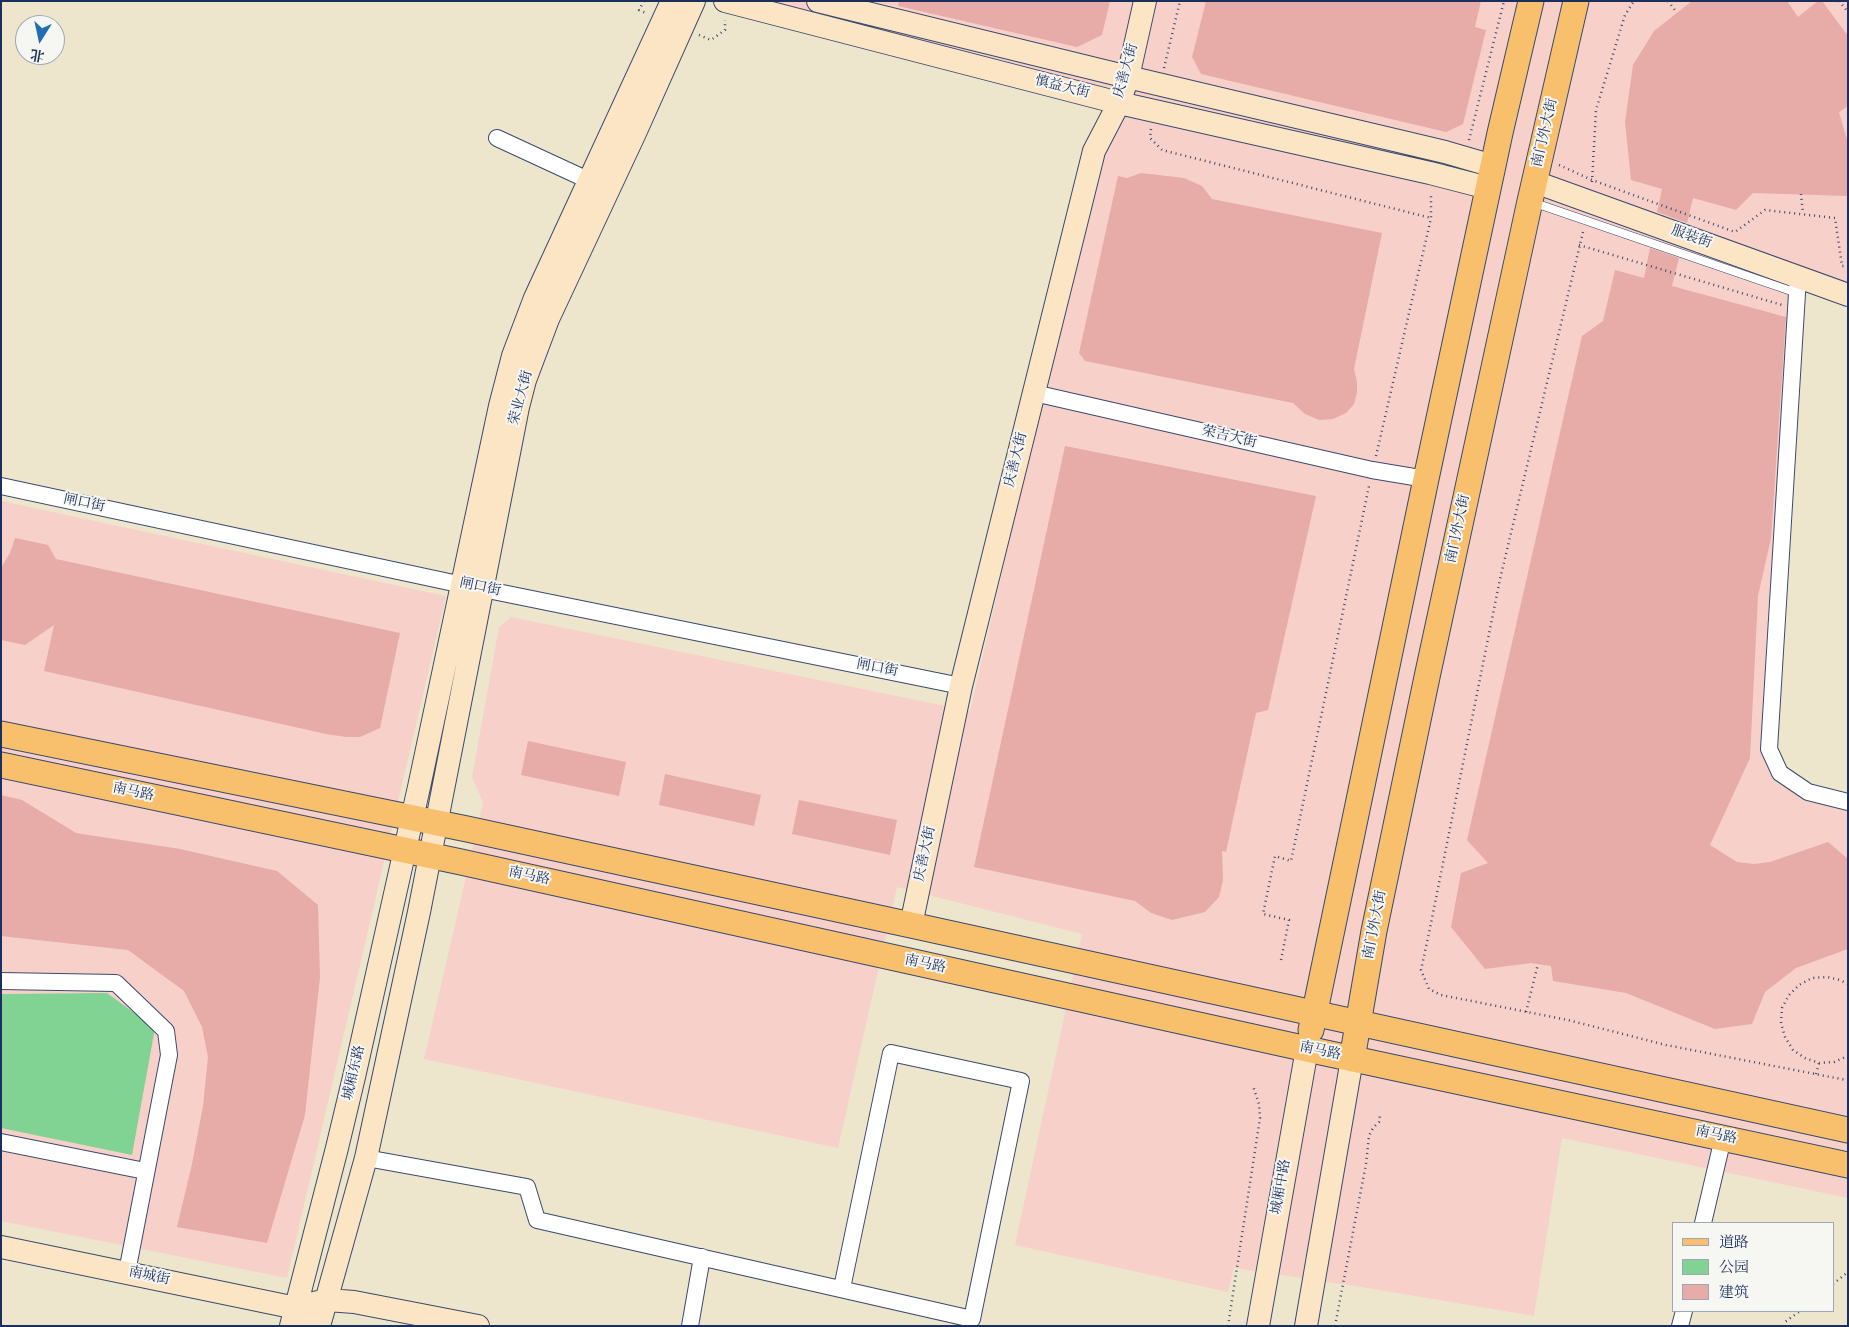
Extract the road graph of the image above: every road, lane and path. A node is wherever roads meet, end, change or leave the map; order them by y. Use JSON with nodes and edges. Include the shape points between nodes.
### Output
{"nodes":[{"id":1,"x":672,"y":1,"type":"edge"},
{"id":2,"x":694,"y":1,"type":"edge"},
{"id":3,"x":725,"y":1,"type":"edge"},
{"id":4,"x":818,"y":1,"type":"edge"},
{"id":5,"x":1145,"y":1,"type":"edge"},
{"id":6,"x":1180,"y":1,"type":"edge"},
{"id":7,"x":1504,"y":1,"type":"edge"},
{"id":8,"x":1531,"y":1,"type":"edge"},
{"id":9,"x":1576,"y":1,"type":"edge"},
{"id":10,"x":1634,"y":1,"type":"edge"},
{"id":11,"x":1668,"y":1,"type":"edge"},
{"id":12,"x":1839,"y":1,"type":"edge"},
{"id":13,"x":1848,"y":12,"type":"edge"},
{"id":14,"x":1677,"y":13,"type":"dead end"},
{"id":15,"x":1128,"y":78,"type":"junction"},
{"id":16,"x":1159,"y":85,"type":"junction"},
{"id":17,"x":1119,"y":103,"type":"junction"},
{"id":18,"x":1154,"y":110,"type":"junction"},
{"id":19,"x":497,"y":138,"type":"dead end"},
{"id":20,"x":1445,"y":152,"type":"junction"},
{"id":21,"x":1540,"y":157,"type":"junction"},
{"id":22,"x":1430,"y":173,"type":"junction"},
{"id":23,"x":1491,"y":177,"type":"junction"},
{"id":24,"x":590,"y":182,"type":"junction"},
{"id":25,"x":1532,"y":192,"type":"junction"},
{"id":26,"x":1801,"y":194,"type":"dead end"},
{"id":27,"x":1589,"y":201,"type":"junction"},
{"id":28,"x":1803,"y":214,"type":"junction"},
{"id":29,"x":1431,"y":218,"type":"junction"},
{"id":30,"x":1580,"y":245,"type":"junction"},
{"id":31,"x":1848,"y":266,"type":"edge"},
{"id":32,"x":1797,"y":293,"type":"junction"},
{"id":33,"x":1848,"y":295,"type":"edge"},
{"id":34,"x":1034,"y":393,"type":"junction"},
{"id":35,"x":1372,"y":470,"type":"junction"},
{"id":36,"x":1426,"y":479,"type":"junction"},
{"id":37,"x":1,"y":486,"type":"edge"},
{"id":38,"x":473,"y":587,"type":"junction"},
{"id":39,"x":961,"y":686,"type":"junction"},
{"id":40,"x":1,"y":734,"type":"edge"},
{"id":41,"x":1,"y":765,"type":"edge"},
{"id":42,"x":1848,"y":802,"type":"edge"},
{"id":43,"x":412,"y":818,"type":"junction"},
{"id":44,"x":437,"y":823,"type":"junction"},
{"id":45,"x":405,"y":850,"type":"junction"},
{"id":46,"x":430,"y":856,"type":"junction"},
{"id":47,"x":911,"y":925,"type":"junction"},
{"id":48,"x":1281,"y":960,"type":"dead end"},
{"id":49,"x":1538,"y":964,"type":"dead end"},
{"id":50,"x":1,"y":981,"type":"edge"},
{"id":51,"x":1848,"y":984,"type":"edge"},
{"id":52,"x":1526,"y":1012,"type":"junction"},
{"id":53,"x":1314,"y":1014,"type":"junction"},
{"id":54,"x":1358,"y":1023,"type":"junction"},
{"id":55,"x":1307,"y":1049,"type":"junction"},
{"id":56,"x":1848,"y":1056,"type":"edge"},
{"id":57,"x":1352,"y":1059,"type":"junction"},
{"id":58,"x":1819,"y":1063,"type":"junction"},
{"id":59,"x":1816,"y":1074,"type":"junction"},
{"id":60,"x":1846,"y":1080,"type":"dead end"},
{"id":61,"x":1253,"y":1086,"type":"dead end"},
{"id":62,"x":1380,"y":1115,"type":"dead end"},
{"id":63,"x":1848,"y":1130,"type":"edge"},
{"id":64,"x":1723,"y":1138,"type":"junction"},
{"id":65,"x":1,"y":1142,"type":"edge"},
{"id":66,"x":366,"y":1158,"type":"junction"},
{"id":67,"x":1848,"y":1165,"type":"edge"},
{"id":68,"x":145,"y":1171,"type":"junction"},
{"id":69,"x":1703,"y":1222,"type":"edge"},
{"id":70,"x":1,"y":1248,"type":"edge"},
{"id":71,"x":702,"y":1257,"type":"junction"},
{"id":72,"x":127,"y":1272,"type":"junction"},
{"id":73,"x":1848,"y":1272,"type":"edge"},
{"id":74,"x":1834,"y":1283,"type":"edge"},
{"id":75,"x":842,"y":1288,"type":"junction"},
{"id":76,"x":327,"y":1300,"type":"junction"},
{"id":77,"x":1684,"y":1312,"type":"edge"},
{"id":78,"x":1799,"y":1312,"type":"edge"},
{"id":79,"x":294,"y":1317,"type":"edge"},
{"id":80,"x":321,"y":1325,"type":"edge"},
{"id":81,"x":478,"y":1326,"type":"edge"},
{"id":82,"x":690,"y":1326,"type":"edge"},
{"id":83,"x":1228,"y":1326,"type":"edge"},
{"id":84,"x":1258,"y":1326,"type":"edge"},
{"id":85,"x":1306,"y":1326,"type":"edge"},
{"id":86,"x":1335,"y":1326,"type":"edge"},
{"id":87,"x":1680,"y":1326,"type":"edge"},
{"id":88,"x":1785,"y":1326,"type":"edge"}],
"edges":[{"from":1,"to":24,"type":"street","name":"荣业大街"},
{"from":2,"to":38,"type":"street","name":"荣业大街","via":[[548,319],[525,380]]},
{"from":3,"to":17,"type":"street","name":"慎益大街"},
{"from":4,"to":15,"type":"street","name":"慎益大街"},
{"from":5,"to":15,"type":"street","name":"庆善大街"},
{"from":6,"to":16,"type":"path"},
{"from":7,"to":20,"type":"path","via":[[1469,140]]},
{"from":8,"to":23,"type":"main road"},
{"from":9,"to":21,"type":"main road","name":"南门外大街"},
{"from":10,"to":27,"type":"path","via":[[1625,15],[1596,110]]},
{"from":11,"to":14,"type":"path"},
{"from":12,"to":13,"type":"path"},
{"from":15,"to":16,"type":"street","name":"慎益大街"},
{"from":15,"to":17,"type":"street","name":"庆善大街"},
{"from":16,"to":20,"type":"street","name":"慎益大街"},
{"from":17,"to":18,"type":"street","name":"慎益大街"},
{"from":17,"to":34,"type":"street","name":"庆善大街","via":[[1094,151]]},
{"from":18,"to":22,"type":"street","name":"慎益大街"},
{"from":18,"to":29,"type":"path","via":[[1150,138],[1162,150]]},
{"from":19,"to":24,"type":"street"},
{"from":20,"to":23,"type":"street","name":"慎益大街"},
{"from":21,"to":25,"type":"main road","name":"南门外大街"},
{"from":21,"to":27,"type":"path"},
{"from":22,"to":23,"type":"street","name":"慎益大街"},
{"from":22,"to":29,"type":"path"},
{"from":23,"to":36,"type":"main road"},
{"from":24,"to":38,"type":"street","name":"荣业大街","via":[[513,356],[500,406]]},
{"from":25,"to":27,"type":"street","name":"服装街"},
{"from":25,"to":54,"type":"main road","name":"南门外大街","via":[[1423,696]]},
{"from":26,"to":28,"type":"path"},
{"from":27,"to":28,"type":"path","via":[[1735,232],[1765,210]]},
{"from":27,"to":30,"type":"path"},
{"from":27,"to":32,"type":"street","name":"服装街"},
{"from":28,"to":31,"type":"path","via":[[1835,218],[1842,266]]},
{"from":29,"to":35,"type":"path"},
{"from":30,"to":32,"type":"path"},
{"from":30,"to":52,"type":"path","via":[[1500,579],[1421,970],[1429,989],[1441,995]]},
{"from":32,"to":33,"type":"street","name":"服装街"},
{"from":32,"to":42,"type":"street","via":[[1769,749],[1780,772],[1808,792]]},
{"from":34,"to":35,"type":"street","name":"荣吉大街"},
{"from":34,"to":39,"type":"street","name":"庆善大街"},
{"from":35,"to":36,"type":"street","name":"荣吉大街"},
{"from":35,"to":48,"type":"path","via":[[1291,861],[1275,856],[1263,914],[1289,920]]},
{"from":36,"to":53,"type":"main road"},
{"from":37,"to":38,"type":"street","name":"闸口街"},
{"from":38,"to":39,"type":"street","name":"闸口街"},
{"from":38,"to":43,"type":"street","name":"荣业大街"},
{"from":38,"to":44,"type":"street","name":"荣业大街"},
{"from":39,"to":47,"type":"street","name":"庆善大街"},
{"from":40,"to":43,"type":"main road"},
{"from":41,"to":45,"type":"main road","name":"南马路"},
{"from":43,"to":44,"type":"main road"},
{"from":43,"to":45,"type":"street","name":"城厢东路"},
{"from":44,"to":46,"type":"street","name":"城厢东路"},
{"from":44,"to":47,"type":"main road"},
{"from":45,"to":46,"type":"main road","name":"南马路"},
{"from":45,"to":79,"type":"street","name":"城厢东路","via":[[338,1148]]},
{"from":46,"to":55,"type":"main road","name":"南马路"},
{"from":46,"to":66,"type":"street","name":"城厢东路"},
{"from":47,"to":53,"type":"main road"},
{"from":49,"to":52,"type":"path"},
{"from":50,"to":68,"type":"street","via":[[116,983],[166,1031],[168,1055]]},
{"from":51,"to":58,"type":"path","via":[[1827,977],[1812,978],[1799,985],[1782,1008],[1781,1023],[1793,1050]]},
{"from":52,"to":59,"type":"path","via":[[1666,1045]]},
{"from":53,"to":54,"type":"main road"},
{"from":53,"to":55,"type":"main road"},
{"from":54,"to":57,"type":"main road","name":"南门外大街"},
{"from":54,"to":63,"type":"main road"},
{"from":55,"to":57,"type":"main road","name":"南马路"},
{"from":55,"to":84,"type":"street","name":"城厢中路"},
{"from":56,"to":58,"type":"path","via":[[1834,1062]]},
{"from":57,"to":64,"type":"main road","name":"南马路"},
{"from":57,"to":85,"type":"street"},
{"from":58,"to":59,"type":"path"},
{"from":59,"to":60,"type":"path"},
{"from":61,"to":83,"type":"path","via":[[1260,1118]]},
{"from":62,"to":86,"type":"path","via":[[1370,1136]]},
{"from":64,"to":67,"type":"main road","name":"南马路"},
{"from":64,"to":69,"type":"street"},
{"from":65,"to":68,"type":"street"},
{"from":66,"to":71,"type":"street","via":[[527,1187],[536,1220]]},
{"from":66,"to":76,"type":"street","name":"城厢东路"},
{"from":68,"to":72,"type":"street"},
{"from":70,"to":72,"type":"street","name":"南城街"},
{"from":71,"to":75,"type":"street"},
{"from":71,"to":82,"type":"street"},
{"from":72,"to":79,"type":"street","name":"南城街"},
{"from":73,"to":74,"type":"path"},
{"from":75,"to":75,"type":"street","via":[[891,1053],[1020,1081],[972,1319]]},
{"from":76,"to":79,"type":"street","name":"南城街"},
{"from":76,"to":80,"type":"street","name":"城厢东路"},
{"from":76,"to":81,"type":"street","name":"南城街","via":[[354,1302]]},
{"from":77,"to":87,"type":"street"},
{"from":78,"to":88,"type":"path","via":[[1785,1322]]},
{"from":79,"to":80,"type":"street","name":"南城街"}]}
